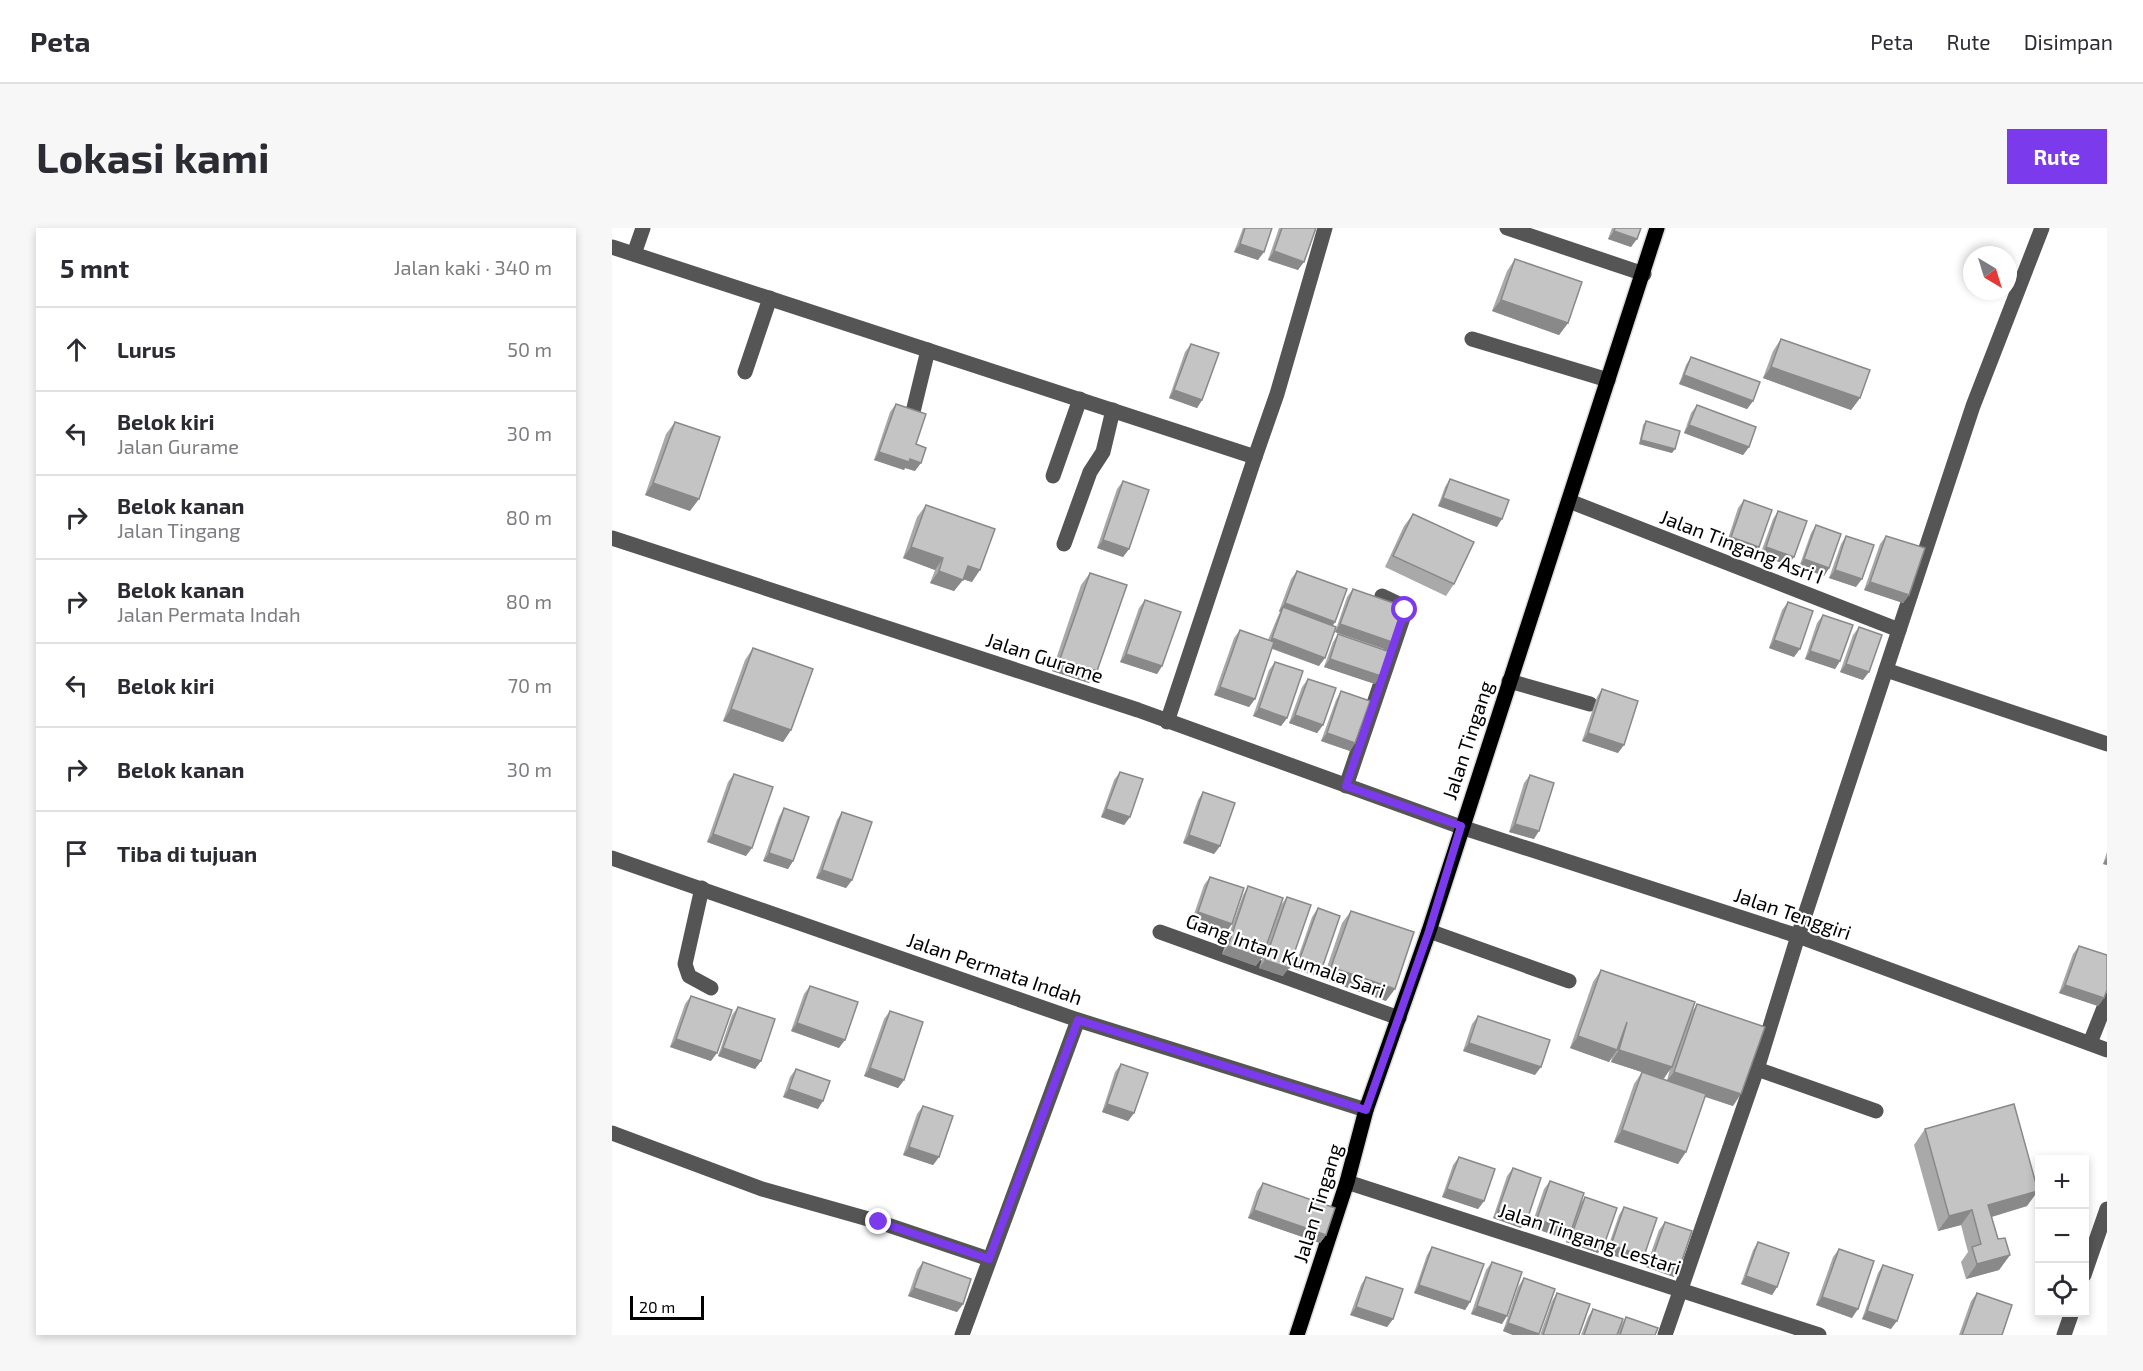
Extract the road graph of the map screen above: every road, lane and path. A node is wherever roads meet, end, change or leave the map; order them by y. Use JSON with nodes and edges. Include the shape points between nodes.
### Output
{"nodes":[{"id":1,"x":643,"y":228,"type":"edge"},
{"id":2,"x":1325,"y":228,"type":"edge"},
{"id":3,"x":1507,"y":228,"type":"edge"},
{"id":4,"x":1658,"y":228,"type":"edge"},
{"id":5,"x":2042,"y":228,"type":"edge"},
{"id":6,"x":612,"y":247,"type":"edge"},
{"id":7,"x":634,"y":254,"type":"junction"},
{"id":8,"x":1644,"y":274,"type":"junction"},
{"id":9,"x":770,"y":298,"type":"junction"},
{"id":10,"x":1472,"y":339,"type":"dead end"},
{"id":11,"x":928,"y":350,"type":"junction"},
{"id":12,"x":746,"y":372,"type":"dead end"},
{"id":13,"x":1608,"y":380,"type":"junction"},
{"id":14,"x":1080,"y":399,"type":"junction"},
{"id":15,"x":1113,"y":410,"type":"junction"},
{"id":16,"x":912,"y":416,"type":"edge"},
{"id":17,"x":1255,"y":457,"type":"junction"},
{"id":18,"x":1053,"y":476,"type":"dead end"},
{"id":19,"x":1569,"y":501,"type":"junction"},
{"id":20,"x":612,"y":538,"type":"edge"},
{"id":21,"x":1064,"y":544,"type":"dead end"},
{"id":22,"x":1382,"y":596,"type":"edge"},
{"id":23,"x":1899,"y":630,"type":"junction"},
{"id":24,"x":1886,"y":670,"type":"junction"},
{"id":25,"x":1509,"y":681,"type":"junction"},
{"id":26,"x":1590,"y":704,"type":"dead end"},
{"id":27,"x":1167,"y":722,"type":"junction"},
{"id":28,"x":2107,"y":744,"type":"edge"},
{"id":29,"x":1346,"y":786,"type":"junction"},
{"id":30,"x":1461,"y":826,"type":"junction"},
{"id":31,"x":612,"y":858,"type":"edge"},
{"id":32,"x":702,"y":888,"type":"junction"},
{"id":33,"x":1429,"y":931,"type":"junction"},
{"id":34,"x":1160,"y":932,"type":"dead end"},
{"id":35,"x":1798,"y":936,"type":"junction"},
{"id":36,"x":1569,"y":981,"type":"dead end"},
{"id":37,"x":711,"y":988,"type":"dead end"},
{"id":38,"x":2107,"y":1000,"type":"edge"},
{"id":39,"x":1399,"y":1018,"type":"junction"},
{"id":40,"x":1078,"y":1020,"type":"junction"},
{"id":41,"x":2090,"y":1043,"type":"junction"},
{"id":42,"x":2107,"y":1050,"type":"edge"},
{"id":43,"x":1757,"y":1069,"type":"junction"},
{"id":44,"x":1366,"y":1110,"type":"junction"},
{"id":45,"x":1876,"y":1111,"type":"dead end"},
{"id":46,"x":612,"y":1133,"type":"edge"},
{"id":47,"x":1347,"y":1182,"type":"junction"},
{"id":48,"x":2107,"y":1209,"type":"edge"},
{"id":49,"x":989,"y":1259,"type":"junction"},
{"id":50,"x":2089,"y":1263,"type":"edge"},
{"id":51,"x":1682,"y":1289,"type":"junction"},
{"id":52,"x":2070,"y":1317,"type":"edge"},
{"id":53,"x":962,"y":1335,"type":"edge"},
{"id":54,"x":1298,"y":1335,"type":"edge"},
{"id":55,"x":1665,"y":1335,"type":"edge"},
{"id":56,"x":1819,"y":1335,"type":"edge"},
{"id":57,"x":2064,"y":1335,"type":"edge"}],
"edges":[{"from":1,"to":7,"type":"street"},
{"from":2,"to":17,"type":"street"},
{"from":3,"to":8,"type":"street"},
{"from":4,"to":8,"type":"main road","name":"Jalan Tingang"},
{"from":5,"to":23,"type":"street","via":[[1973,406]]},
{"from":6,"to":7,"type":"street"},
{"from":7,"to":9,"type":"street"},
{"from":8,"to":13,"type":"main road","name":"Jalan Tingang"},
{"from":9,"to":11,"type":"street"},
{"from":9,"to":12,"type":"street"},
{"from":10,"to":13,"type":"street"},
{"from":11,"to":14,"type":"street"},
{"from":11,"to":16,"type":"street"},
{"from":13,"to":19,"type":"main road","name":"Jalan Tingang"},
{"from":14,"to":15,"type":"street"},
{"from":14,"to":18,"type":"street"},
{"from":15,"to":17,"type":"street"},
{"from":15,"to":21,"type":"street","via":[[1103,452],[1090,472]]},
{"from":17,"to":27,"type":"street"},
{"from":19,"to":23,"type":"street","name":"Jalan Tingang Asri I"},
{"from":19,"to":25,"type":"main road","name":"Jalan Tingang"},
{"from":20,"to":27,"type":"street","name":"Jalan Gurame"},
{"from":22,"to":29,"type":"street","via":[[1401,605],[1406,612]]},
{"from":23,"to":24,"type":"street"},
{"from":24,"to":28,"type":"street"},
{"from":24,"to":35,"type":"street"},
{"from":25,"to":26,"type":"street"},
{"from":25,"to":30,"type":"main road","name":"Jalan Tingang"},
{"from":27,"to":29,"type":"street","name":"Jalan Gurame"},
{"from":29,"to":30,"type":"street","name":"Jalan Gurame"},
{"from":30,"to":33,"type":"main road","name":"Jalan Tingang"},
{"from":30,"to":35,"type":"street","name":"Jalan Tenggiri"},
{"from":31,"to":32,"type":"street","name":"Jalan Permata Indah"},
{"from":32,"to":37,"type":"street","via":[[685,964],[689,976]]},
{"from":32,"to":40,"type":"street","name":"Jalan Permata Indah"},
{"from":33,"to":36,"type":"street"},
{"from":33,"to":39,"type":"main road","name":"Jalan Tingang"},
{"from":34,"to":39,"type":"street","name":"Gang Intan Kumala Sari"},
{"from":35,"to":41,"type":"street","name":"Jalan Tenggiri"},
{"from":35,"to":43,"type":"street"},
{"from":38,"to":41,"type":"street"},
{"from":39,"to":44,"type":"main road","name":"Jalan Tingang"},
{"from":40,"to":44,"type":"street","name":"Jalan Permata Indah"},
{"from":40,"to":49,"type":"street"},
{"from":41,"to":42,"type":"street","name":"Jalan Tenggiri"},
{"from":43,"to":45,"type":"street"},
{"from":43,"to":51,"type":"street"},
{"from":44,"to":47,"type":"main road","name":"Jalan Tingang"},
{"from":46,"to":49,"type":"street","via":[[762,1189]]},
{"from":47,"to":51,"type":"street","name":"Jalan Tingang Lestari"},
{"from":47,"to":54,"type":"main road","name":"Jalan Tingang"},
{"from":48,"to":50,"type":"street"},
{"from":49,"to":53,"type":"street"},
{"from":51,"to":55,"type":"street"},
{"from":51,"to":56,"type":"street","name":"Jalan Tingang Lestari"},
{"from":52,"to":57,"type":"street"}]}
